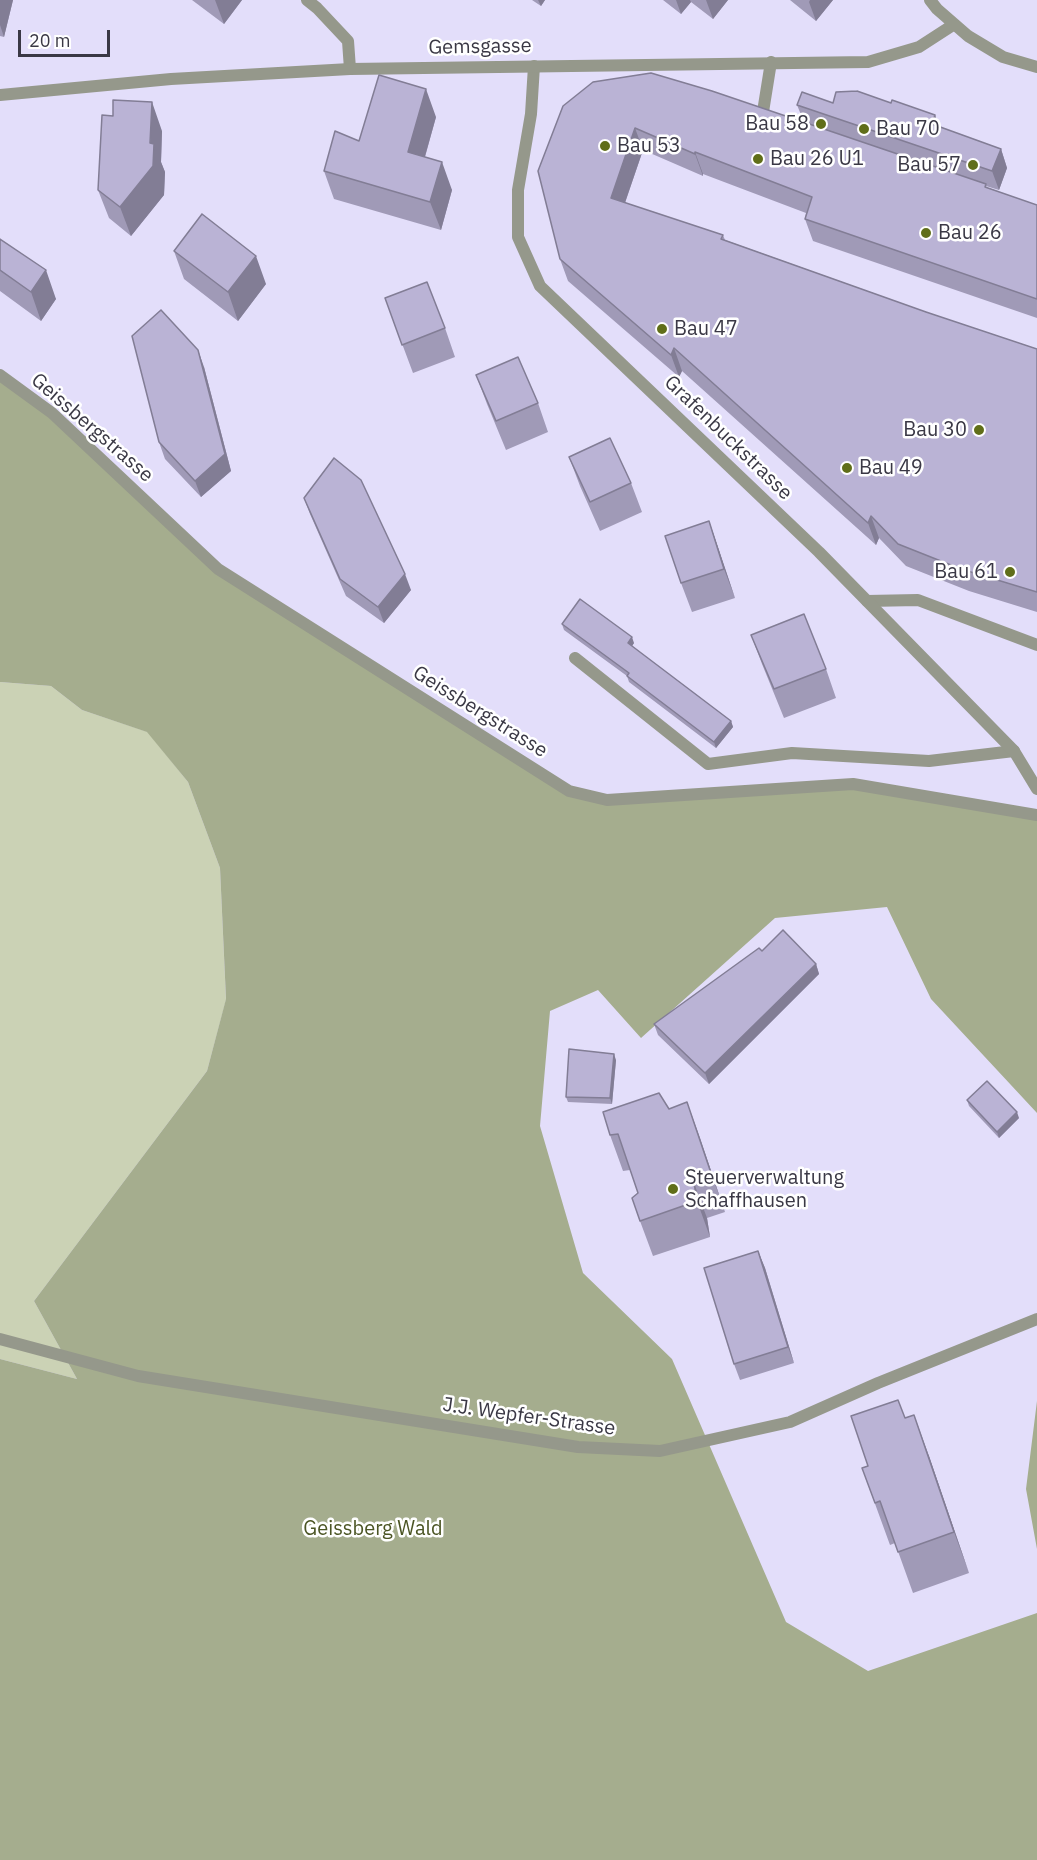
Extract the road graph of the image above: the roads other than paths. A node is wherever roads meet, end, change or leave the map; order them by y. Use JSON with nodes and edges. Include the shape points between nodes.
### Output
{"nodes":[{"id":1,"x":308,"y":0,"type":"edge"},
{"id":2,"x":930,"y":0,"type":"edge"},
{"id":3,"x":953,"y":25,"type":"junction"},
{"id":4,"x":771,"y":62,"type":"junction"},
{"id":5,"x":534,"y":66,"type":"junction"},
{"id":6,"x":1037,"y":67,"type":"edge"},
{"id":7,"x":350,"y":69,"type":"junction"},
{"id":8,"x":0,"y":94,"type":"edge"},
{"id":9,"x":773,"y":122,"type":"edge"},
{"id":10,"x":0,"y":375,"type":"edge"},
{"id":11,"x":867,"y":601,"type":"junction"},
{"id":12,"x":1037,"y":645,"type":"edge"},
{"id":13,"x":575,"y":658,"type":"dead end"},
{"id":14,"x":1014,"y":752,"type":"junction"},
{"id":15,"x":1037,"y":789,"type":"edge"},
{"id":16,"x":1037,"y":815,"type":"edge"},
{"id":17,"x":1037,"y":1319,"type":"edge"},
{"id":18,"x":0,"y":1339,"type":"edge"}],
"edges":[{"from":1,"to":7,"type":"street","via":[[348,41]]},
{"from":2,"to":3,"type":"street"},
{"from":3,"to":4,"type":"street","name":"Gemsgasse","via":[[919,46],[868,63]]},
{"from":3,"to":6,"type":"street","via":[[995,52]]},
{"from":4,"to":5,"type":"street","name":"Gemsgasse"},
{"from":4,"to":9,"type":"street","via":[[762,118]]},
{"from":5,"to":7,"type":"street","name":"Gemsgasse"},
{"from":5,"to":11,"type":"street","name":"Grafenbuckstrasse","via":[[531,114],[518,189],[518,237],[540,286]]},
{"from":7,"to":8,"type":"street","name":"Gemsgasse"},
{"from":10,"to":16,"type":"street","name":"Geissbergstrasse","via":[[51,413],[218,569],[569,791],[607,800],[852,784]]},
{"from":11,"to":12,"type":"street","via":[[918,600]]},
{"from":11,"to":14,"type":"street","name":"Grafenbuckstrasse"},
{"from":13,"to":14,"type":"street","via":[[708,764],[792,753],[929,761]]},
{"from":14,"to":15,"type":"street","name":"Grafenbuckstrasse"},
{"from":17,"to":18,"type":"street","name":"J.J. Wepfer-Strasse","via":[[790,1422],[660,1451],[578,1447],[138,1376]]}]}
